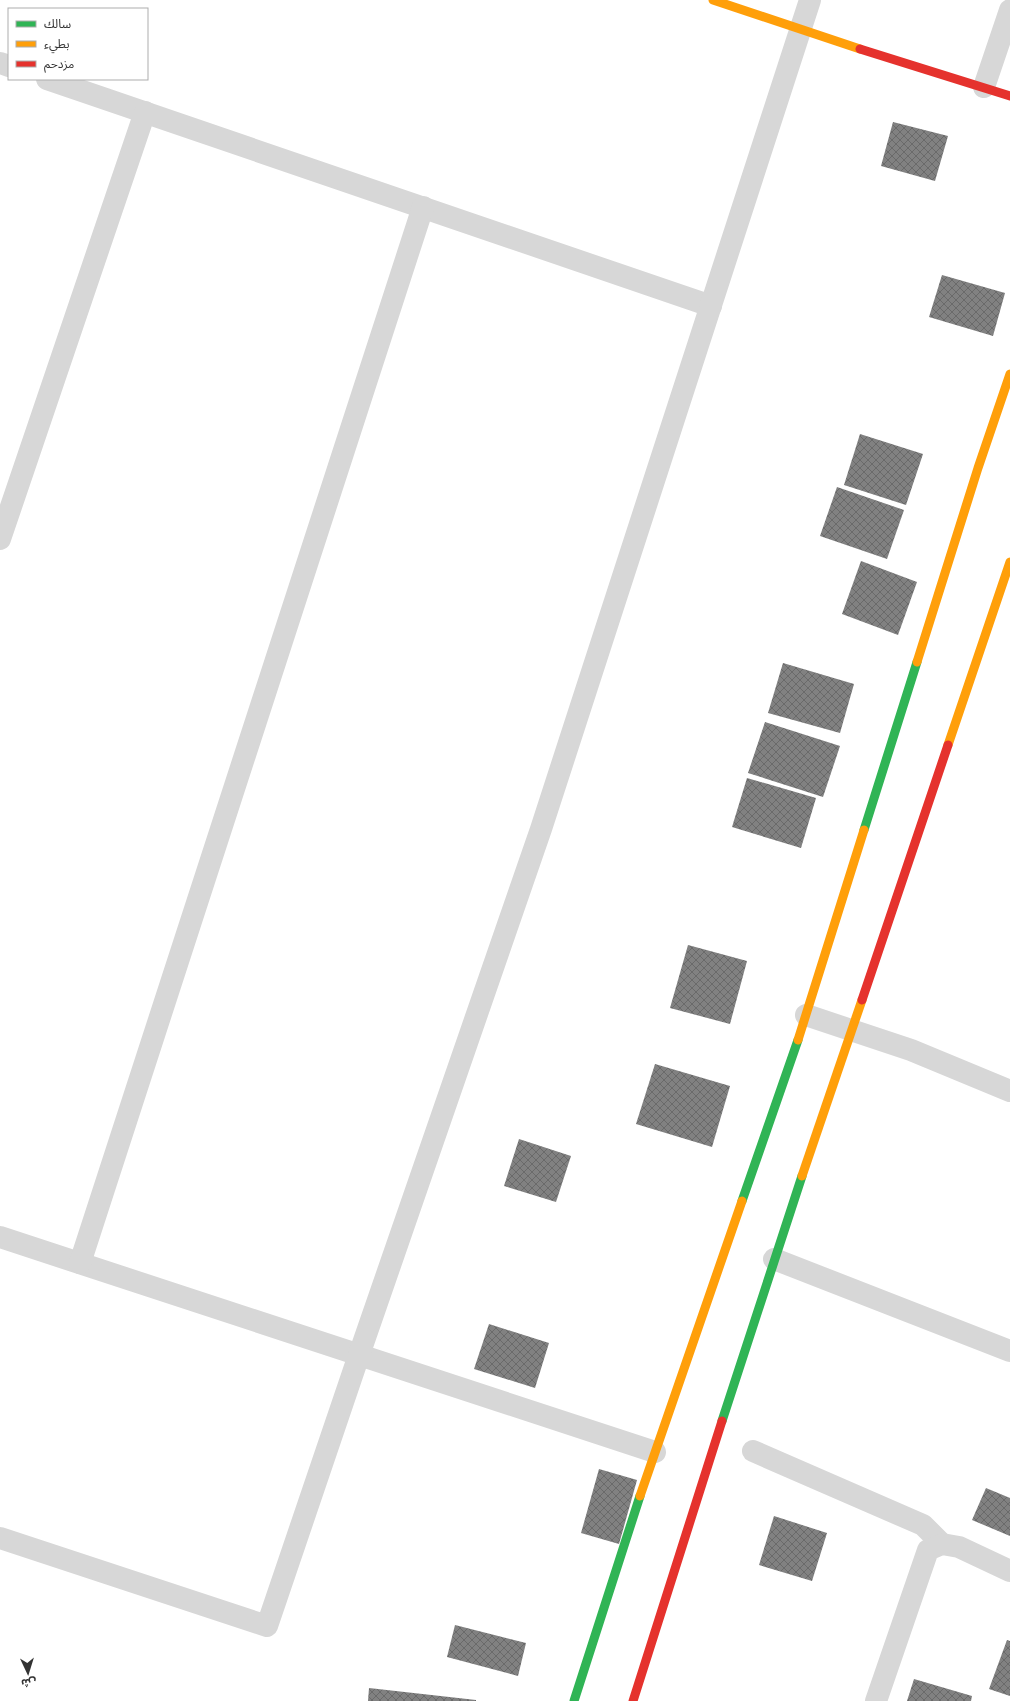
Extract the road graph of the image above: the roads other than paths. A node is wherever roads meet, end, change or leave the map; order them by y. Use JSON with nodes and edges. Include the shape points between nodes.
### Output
{"nodes":[{"id":1,"x":713,"y":0,"type":"edge"},
{"id":2,"x":810,"y":0,"type":"edge"},
{"id":3,"x":1010,"y":10,"type":"edge"},
{"id":4,"x":800,"y":30,"type":"junction"},
{"id":5,"x":50,"y":80,"type":"edge"},
{"id":6,"x":984,"y":88,"type":"junction"},
{"id":7,"x":1010,"y":96,"type":"edge"},
{"id":8,"x":145,"y":112,"type":"junction"},
{"id":9,"x":423,"y":207,"type":"junction"},
{"id":10,"x":711,"y":306,"type":"junction"},
{"id":11,"x":1010,"y":374,"type":"edge"},
{"id":12,"x":0,"y":539,"type":"edge"},
{"id":13,"x":1010,"y":562,"type":"edge"},
{"id":14,"x":806,"y":1015,"type":"junction"},
{"id":15,"x":852,"y":1029,"type":"junction"},
{"id":16,"x":1010,"y":1091,"type":"edge"},
{"id":17,"x":0,"y":1237,"type":"edge"},
{"id":18,"x":774,"y":1259,"type":"junction"},
{"id":19,"x":80,"y":1263,"type":"junction"},
{"id":20,"x":1010,"y":1351,"type":"edge"},
{"id":21,"x":358,"y":1354,"type":"junction"},
{"id":22,"x":753,"y":1451,"type":"dead end"},
{"id":23,"x":655,"y":1452,"type":"junction"},
{"id":24,"x":0,"y":1538,"type":"edge"},
{"id":25,"x":942,"y":1544,"type":"junction"},
{"id":26,"x":1010,"y":1572,"type":"edge"},
{"id":27,"x":574,"y":1701,"type":"edge"},
{"id":28,"x":633,"y":1701,"type":"edge"},
{"id":29,"x":876,"y":1701,"type":"edge"}],
"edges":[{"from":1,"to":4,"type":"main road"},
{"from":2,"to":4,"type":"street"},
{"from":3,"to":6,"type":"street"},
{"from":4,"to":6,"type":"main road"},
{"from":4,"to":10,"type":"street"},
{"from":5,"to":8,"type":"street"},
{"from":6,"to":7,"type":"main road"},
{"from":8,"to":9,"type":"street"},
{"from":8,"to":12,"type":"street"},
{"from":9,"to":10,"type":"street"},
{"from":9,"to":19,"type":"street"},
{"from":10,"to":21,"type":"street","via":[[541,829]]},
{"from":11,"to":14,"type":"main road"},
{"from":13,"to":15,"type":"main road"},
{"from":14,"to":15,"type":"street"},
{"from":14,"to":23,"type":"main road"},
{"from":15,"to":16,"type":"street","via":[[911,1050]]},
{"from":15,"to":18,"type":"main road"},
{"from":17,"to":19,"type":"street"},
{"from":18,"to":20,"type":"street"},
{"from":18,"to":28,"type":"main road"},
{"from":19,"to":21,"type":"street"},
{"from":21,"to":23,"type":"street"},
{"from":21,"to":24,"type":"street","via":[[267,1626]]},
{"from":22,"to":25,"type":"street","via":[[923,1525]]},
{"from":23,"to":27,"type":"main road"},
{"from":25,"to":26,"type":"street","via":[[959,1547]]},
{"from":25,"to":29,"type":"street","via":[[928,1550]]}]}
